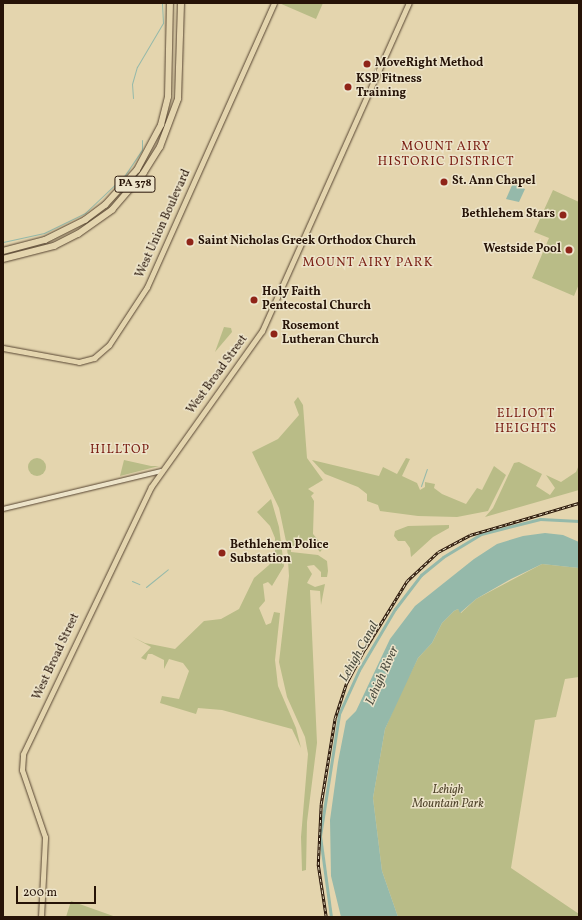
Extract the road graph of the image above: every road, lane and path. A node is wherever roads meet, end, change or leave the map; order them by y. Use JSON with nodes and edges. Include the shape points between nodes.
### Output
{"nodes":[{"id":1,"x":170,"y":3,"type":"edge"},
{"id":2,"x":182,"y":3,"type":"edge"},
{"id":3,"x":274,"y":3,"type":"edge"},
{"id":4,"x":409,"y":3,"type":"edge"},
{"id":5,"x":3,"y":251,"type":"edge"},
{"id":6,"x":3,"y":259,"type":"edge"},
{"id":7,"x":3,"y":348,"type":"edge"},
{"id":8,"x":161,"y":471,"type":"junction"},
{"id":9,"x":3,"y":509,"type":"edge"},
{"id":10,"x":41,"y":917,"type":"edge"}],
"edges":[{"from":1,"to":5,"type":"highway","number":"PA 378","via":[[168,97],[161,125],[137,170],[106,205],[85,220],[45,240]]},
{"from":2,"to":6,"type":"highway","number":"PA 378","via":[[178,99],[160,146],[143,174],[112,210],[78,234],[54,246]]},
{"from":3,"to":7,"type":"main road","name":"West Union Boulevard","via":[[147,287],[106,348],[94,358],[79,362]]},
{"from":4,"to":8,"type":"main road","name":"West Broad Street","via":[[262,331]]},
{"from":8,"to":9,"type":"street"},
{"from":8,"to":10,"type":"main road","name":"West Broad Street","via":[[144,501],[25,749],[22,770],[45,840]]}]}
